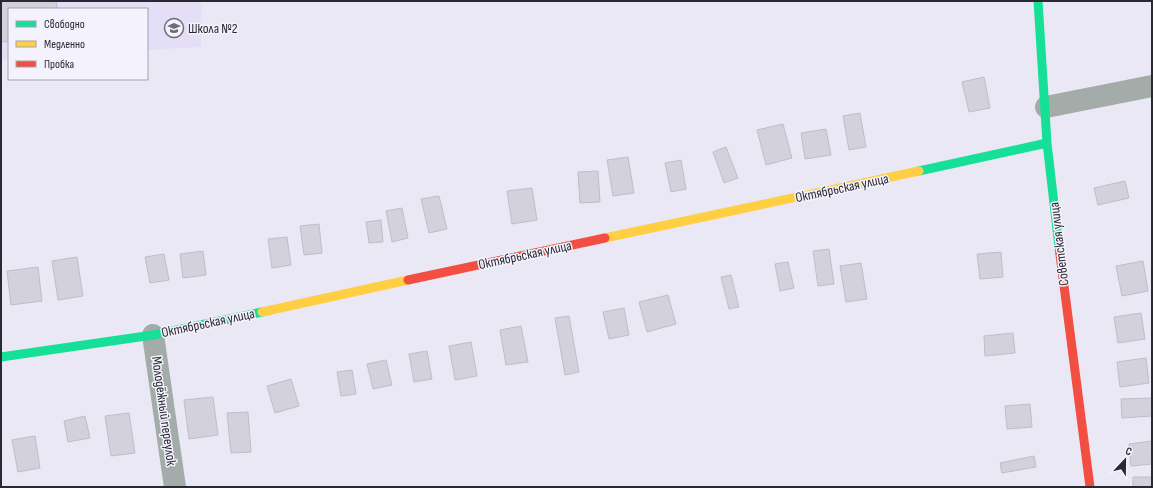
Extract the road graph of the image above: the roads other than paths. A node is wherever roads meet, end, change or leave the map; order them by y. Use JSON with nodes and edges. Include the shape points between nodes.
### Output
{"nodes":[{"id":1,"x":1038,"y":1,"type":"edge"},
{"id":2,"x":1152,"y":86,"type":"edge"},
{"id":3,"x":1046,"y":107,"type":"junction"},
{"id":4,"x":1047,"y":144,"type":"junction"},
{"id":5,"x":153,"y":335,"type":"junction"},
{"id":6,"x":1,"y":358,"type":"edge"},
{"id":7,"x":174,"y":487,"type":"edge"},
{"id":8,"x":1090,"y":487,"type":"edge"}],
"edges":[{"from":1,"to":3,"type":"street","name":"Советская улица"},
{"from":2,"to":3,"type":"street"},
{"from":3,"to":4,"type":"street","name":"Советская улица"},
{"from":4,"to":5,"type":"street","name":"Октябрьская улица"},
{"from":4,"to":8,"type":"street","name":"Советская улица"},
{"from":5,"to":6,"type":"street","name":"Октябрьская улица"},
{"from":5,"to":7,"type":"street","name":"Молодёжный переулок"}]}
